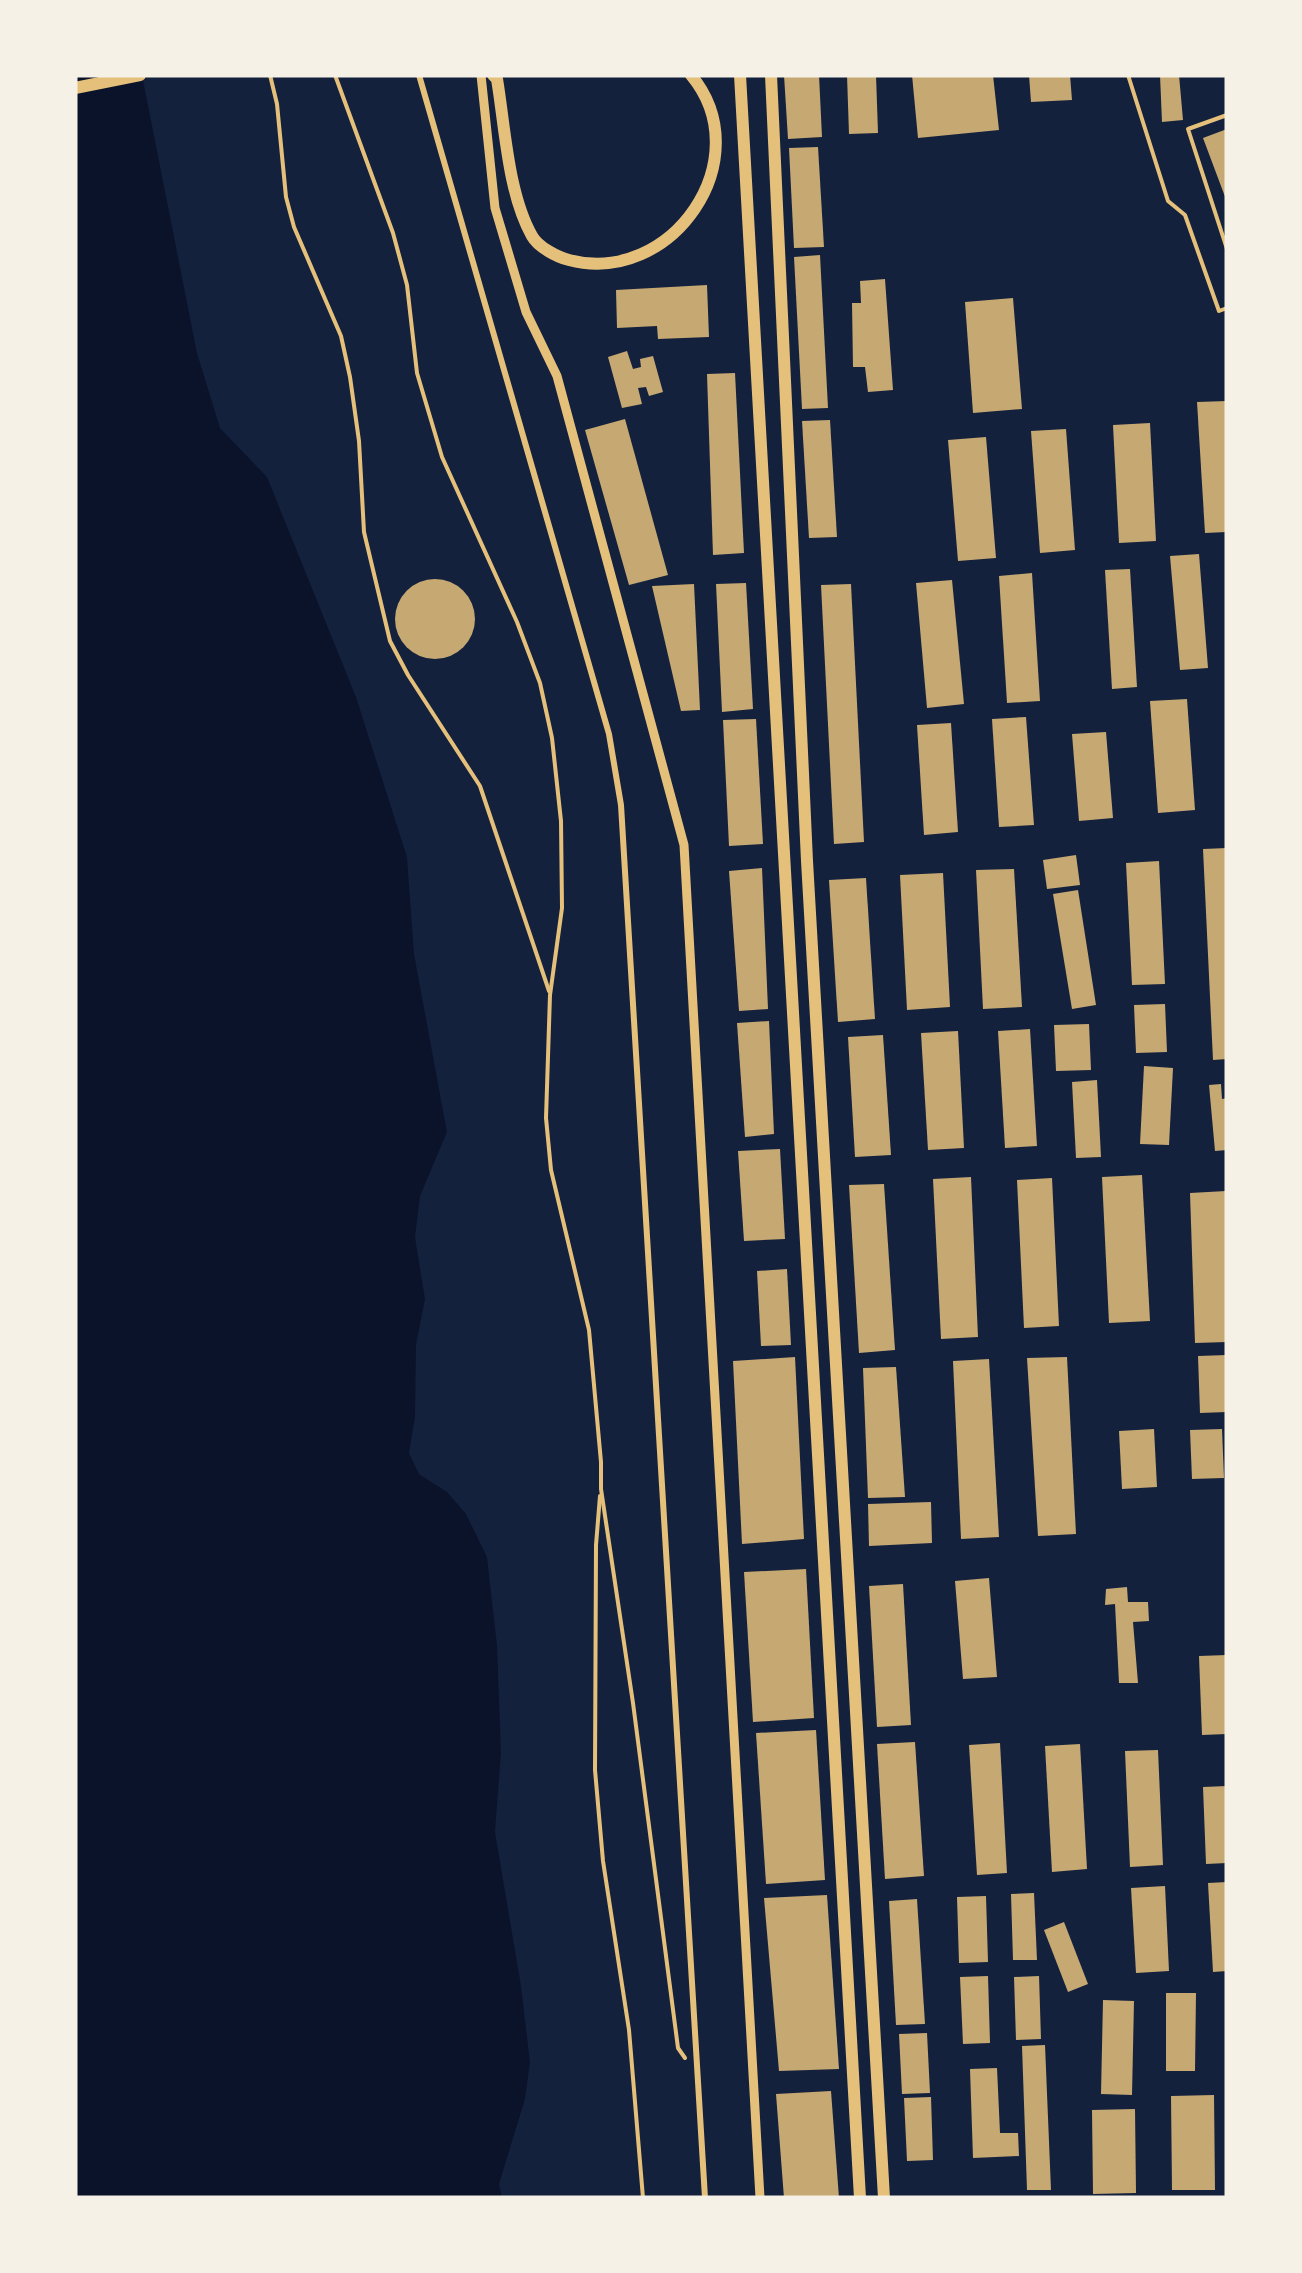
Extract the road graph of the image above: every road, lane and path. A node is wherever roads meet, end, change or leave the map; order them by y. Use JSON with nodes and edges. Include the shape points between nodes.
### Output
{"nodes":[{"id":1,"x":140,"y":75,"type":"edge"},
{"id":2,"x":270,"y":75,"type":"edge"},
{"id":3,"x":335,"y":75,"type":"edge"},
{"id":4,"x":420,"y":75,"type":"edge"},
{"id":5,"x":481,"y":75,"type":"edge"},
{"id":6,"x":493,"y":75,"type":"edge"},
{"id":7,"x":691,"y":75,"type":"edge"},
{"id":8,"x":740,"y":75,"type":"edge"},
{"id":9,"x":771,"y":75,"type":"edge"},
{"id":10,"x":1128,"y":75,"type":"edge"},
{"id":11,"x":75,"y":88,"type":"edge"},
{"id":12,"x":1227,"y":115,"type":"edge"},
{"id":13,"x":1227,"y":249,"type":"edge"},
{"id":14,"x":1227,"y":308,"type":"edge"},
{"id":15,"x":550,"y":995,"type":"junction"},
{"id":16,"x":601,"y":1490,"type":"junction"},
{"id":17,"x":696,"y":2074,"type":"junction"},
{"id":18,"x":643,"y":2198,"type":"edge"},
{"id":19,"x":704,"y":2198,"type":"edge"},
{"id":20,"x":760,"y":2198,"type":"edge"},
{"id":21,"x":860,"y":2198,"type":"edge"},
{"id":22,"x":884,"y":2198,"type":"edge"}],
"edges":[{"from":1,"to":11,"type":"main road"},
{"from":2,"to":15,"type":"path","via":[[286,197],[350,377],[364,532],[390,641],[480,786]]},
{"from":3,"to":15,"type":"path","via":[[393,233],[418,373],[442,458],[540,683],[562,821],[562,908]]},
{"from":4,"to":17,"type":"street","via":[[610,734],[621,804]]},
{"from":5,"to":20,"type":"street","via":[[495,208],[526,312],[558,376],[684,845]]},
{"from":6,"to":7,"type":"main road","via":[[517,201],[534,240],[560,258],[588,265],[635,260],[682,226],[703,199],[717,135],[708,100]]},
{"from":8,"to":21,"type":"main road"},
{"from":9,"to":22,"type":"main road","via":[[806,861]]},
{"from":10,"to":14,"type":"lane","via":[[1168,201],[1185,215],[1219,311]]},
{"from":12,"to":13,"type":"lane","via":[[1188,130]]},
{"from":15,"to":16,"type":"path","via":[[550,1170],[589,1330]]},
{"from":16,"to":17,"type":"path","via":[[678,2048]]},
{"from":16,"to":18,"type":"path","via":[[595,1770],[630,2030]]},
{"from":17,"to":19,"type":"street"}]}
